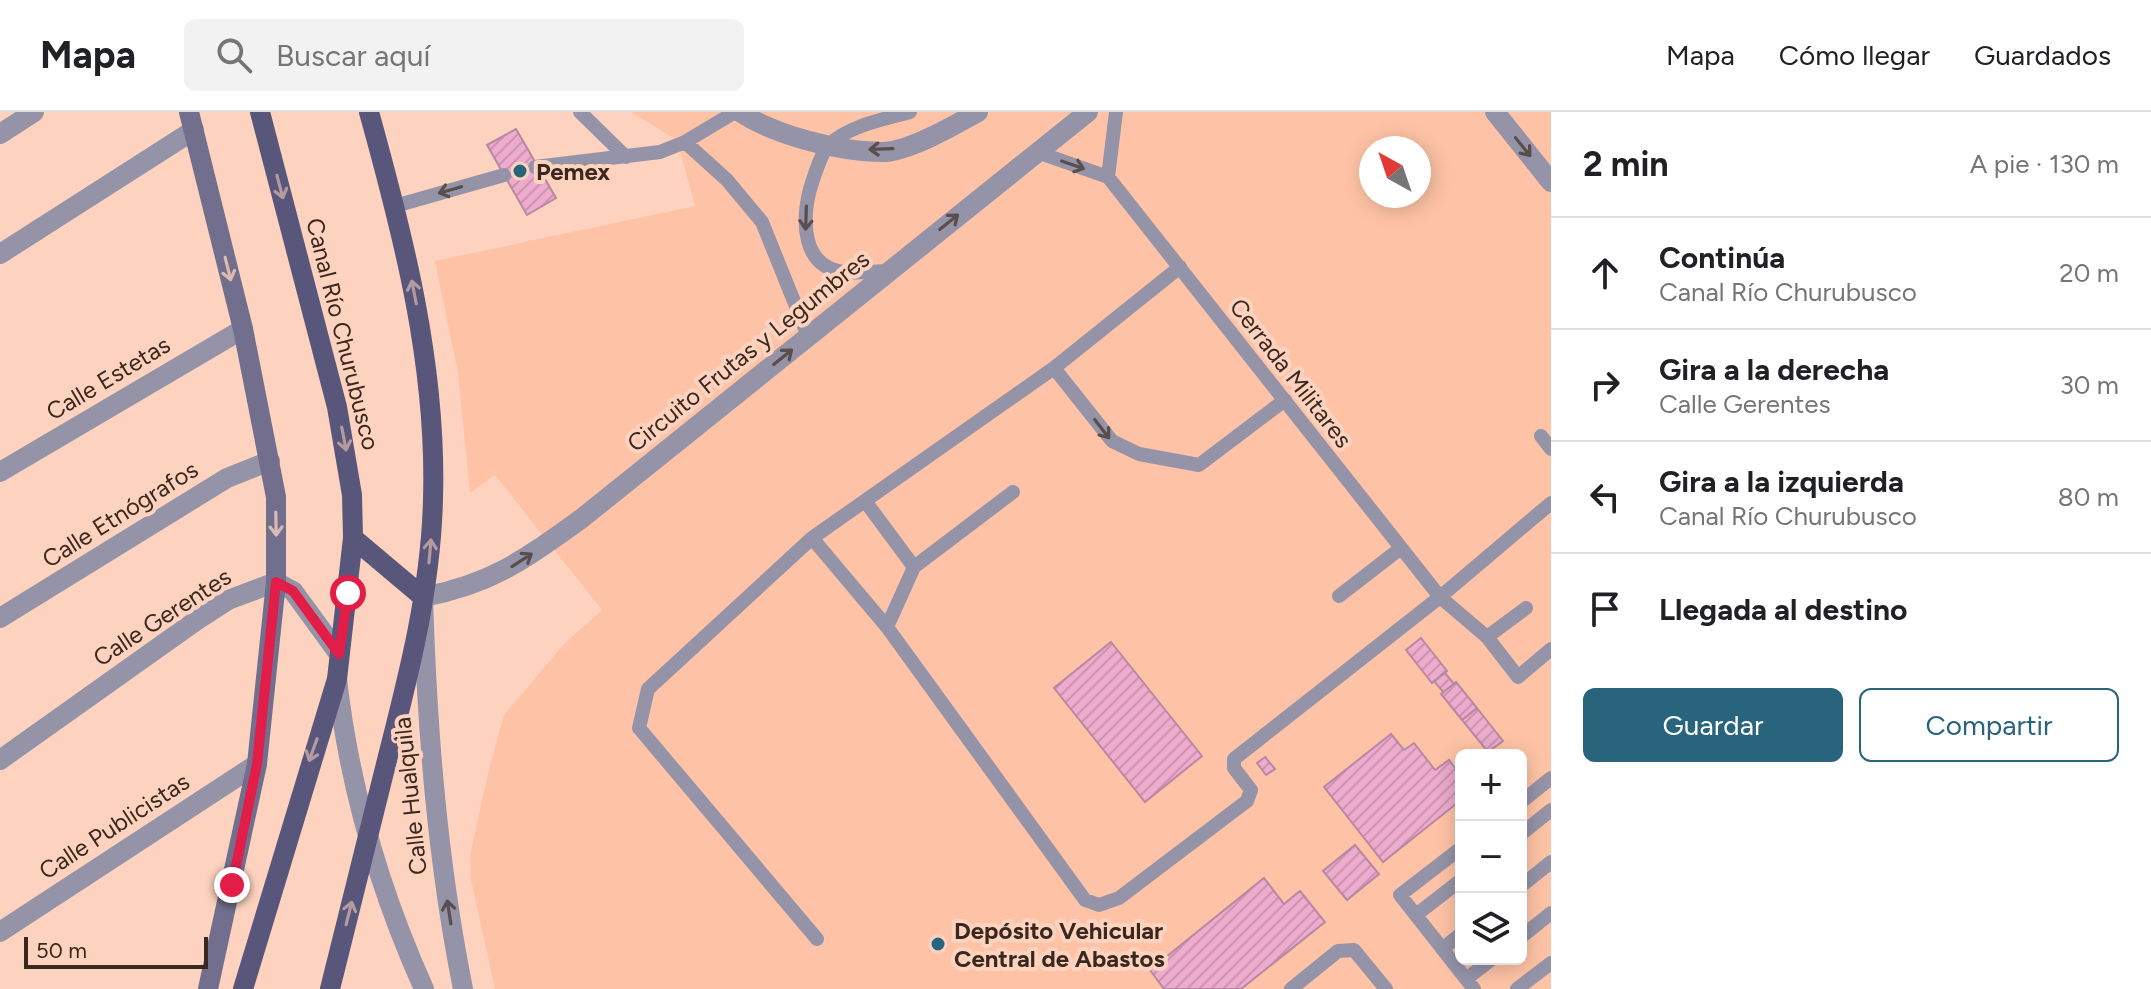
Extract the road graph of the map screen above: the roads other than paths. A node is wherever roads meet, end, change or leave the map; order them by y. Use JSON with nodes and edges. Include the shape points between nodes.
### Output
{"nodes":[{"id":1,"x":34,"y":112,"type":"edge"},
{"id":2,"x":260,"y":112,"type":"edge"},
{"id":3,"x":369,"y":112,"type":"edge"},
{"id":4,"x":580,"y":112,"type":"edge"},
{"id":5,"x":737,"y":112,"type":"edge"},
{"id":6,"x":910,"y":112,"type":"edge"},
{"id":7,"x":978,"y":112,"type":"edge"},
{"id":8,"x":1088,"y":112,"type":"edge"},
{"id":9,"x":1116,"y":112,"type":"edge"},
{"id":10,"x":1495,"y":112,"type":"edge"},
{"id":11,"x":191,"y":121,"type":"edge"},
{"id":12,"x":0,"y":134,"type":"edge"},
{"id":13,"x":685,"y":142,"type":"junction"},
{"id":14,"x":829,"y":144,"type":"junction"},
{"id":15,"x":1037,"y":152,"type":"junction"},
{"id":16,"x":626,"y":157,"type":"junction"},
{"id":17,"x":535,"y":167,"type":"dead end"},
{"id":18,"x":504,"y":175,"type":"dead end"},
{"id":19,"x":1108,"y":177,"type":"junction"},
{"id":20,"x":1551,"y":182,"type":"edge"},
{"id":21,"x":395,"y":206,"type":"junction"},
{"id":22,"x":0,"y":254,"type":"edge"},
{"id":23,"x":1180,"y":267,"type":"junction"},
{"id":24,"x":888,"y":271,"type":"junction"},
{"id":25,"x":243,"y":329,"type":"junction"},
{"id":26,"x":808,"y":336,"type":"junction"},
{"id":27,"x":1054,"y":368,"type":"junction"},
{"id":28,"x":1285,"y":400,"type":"junction"},
{"id":29,"x":1541,"y":436,"type":"dead end"},
{"id":30,"x":1551,"y":449,"type":"edge"},
{"id":31,"x":270,"y":461,"type":"junction"},
{"id":32,"x":0,"y":472,"type":"edge"},
{"id":33,"x":1013,"y":492,"type":"dead end"},
{"id":34,"x":865,"y":501,"type":"junction"},
{"id":35,"x":1551,"y":503,"type":"edge"},
{"id":36,"x":353,"y":538,"type":"junction"},
{"id":37,"x":812,"y":538,"type":"junction"},
{"id":38,"x":1401,"y":548,"type":"junction"},
{"id":39,"x":914,"y":567,"type":"junction"},
{"id":40,"x":276,"y":582,"type":"junction"},
{"id":41,"x":1339,"y":596,"type":"dead end"},
{"id":42,"x":423,"y":597,"type":"junction"},
{"id":43,"x":1440,"y":597,"type":"junction"},
{"id":44,"x":1526,"y":608,"type":"dead end"},
{"id":45,"x":0,"y":618,"type":"edge"},
{"id":46,"x":887,"y":627,"type":"junction"},
{"id":47,"x":1487,"y":637,"type":"junction"},
{"id":48,"x":1551,"y":649,"type":"edge"},
{"id":49,"x":339,"y":654,"type":"junction"},
{"id":50,"x":337,"y":679,"type":"junction"},
{"id":51,"x":0,"y":760,"type":"edge"},
{"id":52,"x":257,"y":764,"type":"junction"},
{"id":53,"x":1551,"y":778,"type":"edge"},
{"id":54,"x":1527,"y":797,"type":"edge"},
{"id":55,"x":1551,"y":810,"type":"edge"},
{"id":56,"x":1527,"y":829,"type":"edge"},
{"id":57,"x":368,"y":835,"type":"junction"},
{"id":58,"x":1455,"y":853,"type":"edge"},
{"id":59,"x":1551,"y":862,"type":"edge"},
{"id":60,"x":1527,"y":881,"type":"edge"},
{"id":61,"x":1455,"y":885,"type":"edge"},
{"id":62,"x":1551,"y":913,"type":"edge"},
{"id":63,"x":1416,"y":915,"type":"junction"},
{"id":64,"x":0,"y":932,"type":"edge"},
{"id":65,"x":1527,"y":932,"type":"edge"},
{"id":66,"x":817,"y":939,"type":"dead end"},
{"id":67,"x":1455,"y":939,"type":"edge"},
{"id":68,"x":1442,"y":949,"type":"junction"},
{"id":69,"x":1551,"y":963,"type":"edge"},
{"id":70,"x":1487,"y":965,"type":"edge"},
{"id":71,"x":1470,"y":984,"type":"edge"},
{"id":72,"x":208,"y":989,"type":"edge"},
{"id":73,"x":243,"y":989,"type":"edge"},
{"id":74,"x":330,"y":989,"type":"edge"},
{"id":75,"x":424,"y":989,"type":"edge"},
{"id":76,"x":463,"y":989,"type":"edge"},
{"id":77,"x":1291,"y":989,"type":"edge"},
{"id":78,"x":1386,"y":989,"type":"edge"},
{"id":79,"x":1517,"y":989,"type":"edge"}],
"edges":[{"from":1,"to":12,"type":"street"},
{"from":2,"to":36,"type":"main road","name":"Canal Río Churubusco","one_way":true,"via":[[337,407],[352,495]]},
{"from":3,"to":21,"type":"main road"},
{"from":4,"to":16,"type":"lane"},
{"from":5,"to":13,"type":"lane"},
{"from":5,"to":14,"type":"street"},
{"from":6,"to":14,"type":"lane","via":[[866,125]]},
{"from":7,"to":14,"type":"street","one_way":true,"via":[[884,152]]},
{"from":8,"to":15,"type":"street","name":"Circuito Frutas y Legumbres"},
{"from":9,"to":19,"type":"lane"},
{"from":10,"to":20,"type":"street","one_way":true},
{"from":11,"to":22,"type":"street"},
{"from":11,"to":25,"type":"street","one_way":true},
{"from":13,"to":16,"type":"lane"},
{"from":13,"to":26,"type":"lane","via":[[762,222]]},
{"from":14,"to":24,"type":"lane","one_way":true,"via":[[804,213],[806,239],[816,258],[842,272]]},
{"from":15,"to":19,"type":"lane","one_way":true},
{"from":24,"to":15,"type":"street","name":"Circuito Frutas y Legumbres","one_way":true},
{"from":16,"to":17,"type":"lane"},
{"from":18,"to":21,"type":"lane","one_way":true},
{"from":19,"to":23,"type":"lane","name":"Cerrada Militares"},
{"from":42,"to":21,"type":"main road","one_way":true,"via":[[434,496],[431,422],[417,309]]},
{"from":23,"to":27,"type":"lane"},
{"from":23,"to":28,"type":"lane","name":"Cerrada Militares"},
{"from":24,"to":26,"type":"street","name":"Circuito Frutas y Legumbres"},
{"from":25,"to":31,"type":"street"},
{"from":25,"to":32,"type":"street","name":"Calle Estetas"},
{"from":42,"to":26,"type":"street","name":"Circuito Frutas y Legumbres","one_way":true,"via":[[466,589],[537,551]]},
{"from":27,"to":28,"type":"lane","one_way":true,"via":[[1112,441],[1139,454],[1199,465]]},
{"from":27,"to":34,"type":"lane"},
{"from":28,"to":38,"type":"lane","name":"Cerrada Militares"},
{"from":29,"to":30,"type":"lane"},
{"from":31,"to":40,"type":"street","one_way":true,"via":[[276,497]]},
{"from":31,"to":45,"type":"street","name":"Calle Etnógrafos","via":[[227,478]]},
{"from":33,"to":39,"type":"lane"},
{"from":34,"to":37,"type":"lane"},
{"from":34,"to":39,"type":"lane"},
{"from":35,"to":43,"type":"lane"},
{"from":36,"to":42,"type":"main road"},
{"from":36,"to":49,"type":"main road","name":"Canal Río Churubusco"},
{"from":37,"to":46,"type":"lane"},
{"from":37,"to":66,"type":"lane","via":[[648,689],[639,728]]},
{"from":38,"to":41,"type":"lane"},
{"from":38,"to":43,"type":"lane","name":"Cerrada Militares"},
{"from":39,"to":46,"type":"lane"},
{"from":40,"to":49,"type":"street","via":[[293,591]]},
{"from":40,"to":51,"type":"street","name":"Calle Gerentes","via":[[228,600]]},
{"from":40,"to":52,"type":"street"},
{"from":42,"to":57,"type":"main road","via":[[417,641]]},
{"from":76,"to":42,"type":"street","name":"Calle Hualquila","one_way":true,"via":[[431,774]]},
{"from":43,"to":46,"type":"lane","via":[[1234,759],[1234,768],[1251,790],[1247,801],[1119,898],[1099,905],[1085,900]]},
{"from":43,"to":47,"type":"lane","name":"Cerrada Militares"},
{"from":44,"to":47,"type":"lane"},
{"from":47,"to":48,"type":"lane","name":"Cerrada Militares","via":[[1518,677]]},
{"from":49,"to":50,"type":"main road","name":"Canal Río Churubusco"},
{"from":50,"to":57,"type":"street","name":"Calle Hualquila"},
{"from":50,"to":73,"type":"main road","name":"Canal Río Churubusco","one_way":true},
{"from":52,"to":64,"type":"street","name":"Calle Publicistas"},
{"from":52,"to":72,"type":"street"},
{"from":53,"to":54,"type":"lane"},
{"from":55,"to":56,"type":"lane"},
{"from":74,"to":57,"type":"main road","one_way":true},
{"from":57,"to":75,"type":"street","name":"Calle Hualquila"},
{"from":58,"to":63,"type":"lane","via":[[1400,895]]},
{"from":59,"to":60,"type":"lane"},
{"from":61,"to":63,"type":"lane"},
{"from":62,"to":65,"type":"lane"},
{"from":63,"to":68,"type":"lane"},
{"from":67,"to":68,"type":"lane"},
{"from":68,"to":71,"type":"lane"},
{"from":69,"to":79,"type":"lane"},
{"from":70,"to":71,"type":"lane"},
{"from":77,"to":78,"type":"lane","via":[[1338,951],[1354,950]]}]}
